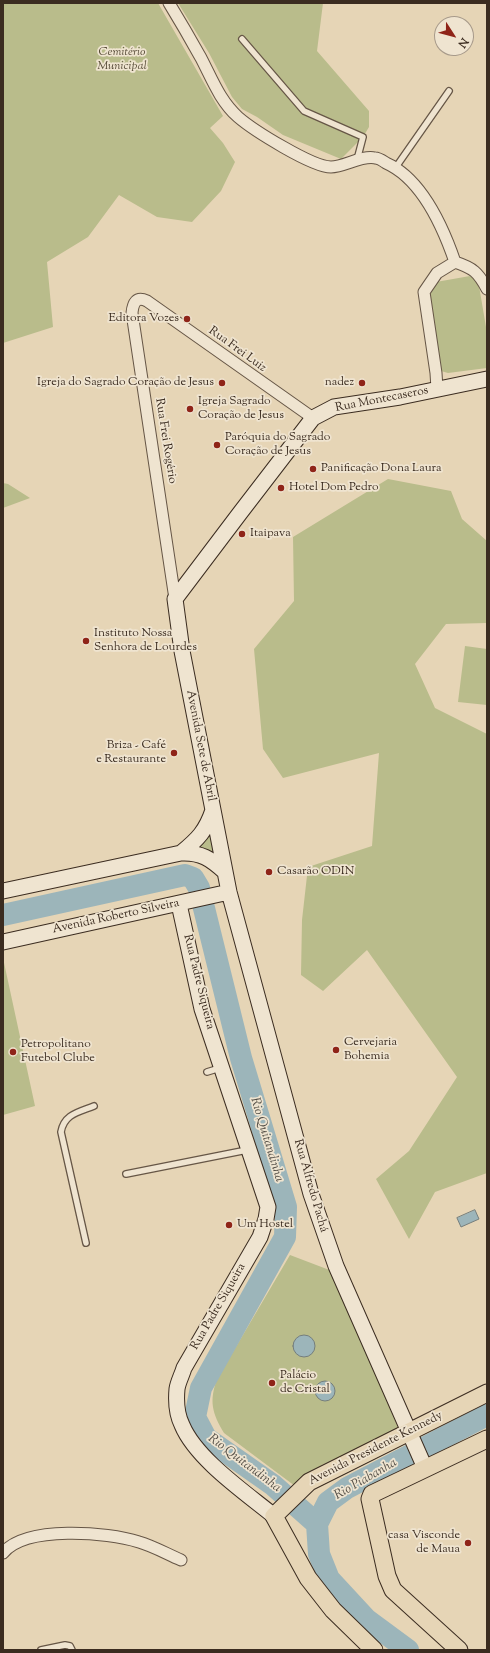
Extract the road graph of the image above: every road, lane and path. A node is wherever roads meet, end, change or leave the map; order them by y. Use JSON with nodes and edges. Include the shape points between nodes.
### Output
{"nodes":[{"id":1,"x":169,"y":3,"type":"edge"},
{"id":2,"x":242,"y":39,"type":"dead end"},
{"id":3,"x":449,"y":91,"type":"dead end"},
{"id":4,"x":357,"y":160,"type":"junction"},
{"id":5,"x":396,"y":167,"type":"junction"},
{"id":6,"x":455,"y":262,"type":"junction"},
{"id":7,"x":487,"y":289,"type":"edge"},
{"id":8,"x":147,"y":301,"type":"joint"},
{"id":9,"x":487,"y":379,"type":"edge"},
{"id":10,"x":437,"y":389,"type":"junction"},
{"id":11,"x":313,"y":418,"type":"junction"},
{"id":12,"x":175,"y":599,"type":"junction"},
{"id":13,"x":212,"y":810,"type":"junction"},
{"id":14,"x":181,"y":853,"type":"junction"},
{"id":15,"x":225,"y":872,"type":"junction"},
{"id":16,"x":3,"y":891,"type":"edge"},
{"id":17,"x":223,"y":893,"type":"junction"},
{"id":18,"x":181,"y":903,"type":"junction"},
{"id":19,"x":3,"y":942,"type":"edge"},
{"id":20,"x":94,"y":1106,"type":"dead end"},
{"id":21,"x":248,"y":1150,"type":"junction"},
{"id":22,"x":126,"y":1174,"type":"dead end"},
{"id":23,"x":86,"y":1243,"type":"dead end"},
{"id":24,"x":487,"y":1393,"type":"edge"},
{"id":25,"x":411,"y":1436,"type":"junction"},
{"id":26,"x":487,"y":1439,"type":"edge"},
{"id":27,"x":424,"y":1466,"type":"junction"},
{"id":28,"x":278,"y":1512,"type":"junction"},
{"id":29,"x":3,"y":1553,"type":"edge"},
{"id":30,"x":181,"y":1560,"type":"dead end"},
{"id":31,"x":41,"y":1650,"type":"edge"},
{"id":32,"x":72,"y":1650,"type":"edge"},
{"id":33,"x":374,"y":1650,"type":"edge"},
{"id":34,"x":459,"y":1650,"type":"edge"}],
"edges":[{"from":1,"to":4,"type":"street","via":[[221,98],[238,117],[304,158],[331,167]]},
{"from":2,"to":4,"type":"lane","via":[[304,111],[363,137]]},
{"from":3,"to":5,"type":"lane"},
{"from":4,"to":5,"type":"street","via":[[375,157]]},
{"from":5,"to":6,"type":"street","via":[[413,183],[432,209],[446,235]]},
{"from":6,"to":7,"type":"street","via":[[469,267],[480,275]]},
{"from":6,"to":10,"type":"street","via":[[437,273],[424,292]]},
{"from":8,"to":11,"type":"street","name":"Rua Frei Luiz"},
{"from":8,"to":12,"type":"street","name":"Rua Frei Rogério","via":[[138,299],[133,305],[132,313]]},
{"from":9,"to":10,"type":"main road","name":"Rua Montecaseros"},
{"from":10,"to":11,"type":"main road","name":"Rua Montecaseros","via":[[334,407]]},
{"from":11,"to":12,"type":"main road","name":"Rua Montecaseros"},
{"from":12,"to":13,"type":"main road","name":"Avenida Sete de Abril","via":[[182,651]]},
{"from":13,"to":14,"type":"main road","via":[[208,825],[193,844]]},
{"from":13,"to":15,"type":"main road","name":"Avenida Sete de Abril"},
{"from":14,"to":15,"type":"main road","via":[[194,852],[215,863]]},
{"from":14,"to":16,"type":"main road"},
{"from":15,"to":17,"type":"main road","name":"Avenida Sete de Abril"},
{"from":17,"to":18,"type":"main road","name":"Avenida Roberto Silveira"},
{"from":17,"to":25,"type":"main road","name":"Rua Alfredo Pachá","via":[[322,1231]]},
{"from":18,"to":19,"type":"main road","name":"Avenida Roberto Silveira"},
{"from":18,"to":21,"type":"main road","name":"Rua Padre Siqueira","via":[[214,1070]]},
{"from":20,"to":23,"type":"lane","via":[[67,1118],[62,1124],[61,1132]]},
{"from":21,"to":22,"type":"lane"},
{"from":21,"to":28,"type":"main road","name":"Rua Padre Siqueira","via":[[268,1207],[266,1219],[260,1237],[184,1368],[177,1388],[177,1406],[189,1439],[210,1463]]},
{"from":24,"to":25,"type":"main road","name":"Avenida Presidente Kennedy"},
{"from":25,"to":27,"type":"main road","name":"Rua Alfredo Pachá"},
{"from":25,"to":28,"type":"main road","name":"Avenida Presidente Kennedy","via":[[309,1482]]},
{"from":26,"to":27,"type":"main road"},
{"from":27,"to":34,"type":"main road","via":[[372,1494],[370,1499],[387,1576],[393,1590]]},
{"from":28,"to":33,"type":"main road","name":"Rua Padre Siqueira","via":[[308,1578],[333,1610]]},
{"from":29,"to":30,"type":"street","via":[[17,1543],[36,1537],[60,1533],[98,1534],[138,1542]]},
{"from":31,"to":32,"type":"lane","via":[[65,1645],[70,1646]]}]}
